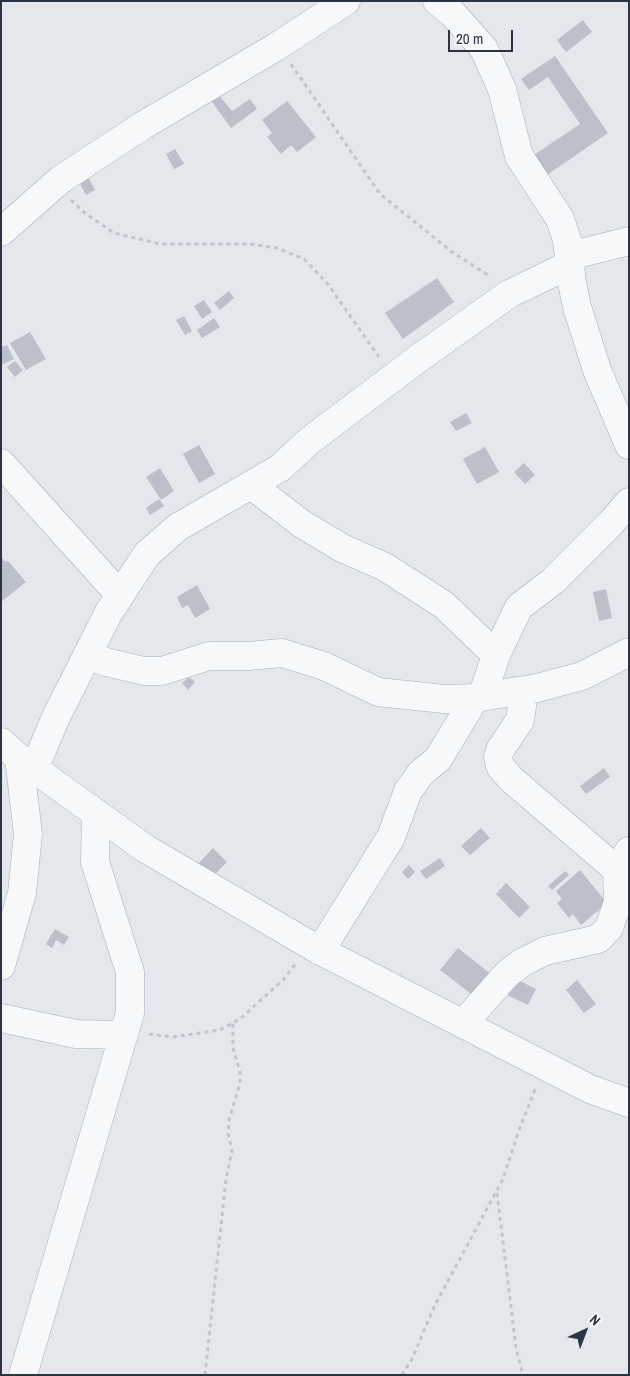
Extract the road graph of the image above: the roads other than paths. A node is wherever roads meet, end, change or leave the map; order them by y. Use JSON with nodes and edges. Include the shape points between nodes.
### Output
{"nodes":[{"id":1,"x":346,"y":1,"type":"edge"},
{"id":2,"x":437,"y":1,"type":"edge"},
{"id":3,"x":1,"y":232,"type":"edge"},
{"id":4,"x":629,"y":241,"type":"edge"},
{"id":5,"x":570,"y":260,"type":"junction"},
{"id":6,"x":629,"y":445,"type":"edge"},
{"id":7,"x":1,"y":463,"type":"edge"},
{"id":8,"x":251,"y":485,"type":"junction"},
{"id":9,"x":629,"y":502,"type":"edge"},
{"id":10,"x":120,"y":596,"type":"junction"},
{"id":11,"x":629,"y":652,"type":"edge"},
{"id":12,"x":87,"y":655,"type":"junction"},
{"id":13,"x":496,"y":655,"type":"junction"},
{"id":14,"x":520,"y":690,"type":"junction"},
{"id":15,"x":478,"y":697,"type":"junction"},
{"id":16,"x":18,"y":756,"type":"edge"},
{"id":17,"x":96,"y":813,"type":"junction"},
{"id":18,"x":623,"y":865,"type":"edge"},
{"id":19,"x":315,"y":948,"type":"junction"},
{"id":20,"x":1,"y":966,"type":"edge"},
{"id":21,"x":1,"y":1018,"type":"edge"},
{"id":22,"x":463,"y":1024,"type":"junction"},
{"id":23,"x":125,"y":1031,"type":"junction"},
{"id":24,"x":629,"y":1103,"type":"edge"},
{"id":25,"x":23,"y":1375,"type":"edge"}],
"edges":[{"from":1,"to":3,"type":"street","via":[[142,126],[54,186]]},
{"from":2,"to":5,"type":"street","via":[[452,13],[484,50],[502,89],[519,156],[560,219]]},
{"from":4,"to":5,"type":"street"},
{"from":5,"to":6,"type":"street","via":[[572,283],[586,336]]},
{"from":5,"to":8,"type":"street","via":[[517,291],[392,378],[309,441],[280,468]]},
{"from":7,"to":10,"type":"street"},
{"from":8,"to":10,"type":"street","via":[[172,532],[147,554]]},
{"from":8,"to":13,"type":"street","via":[[302,524],[342,548],[385,567],[444,605]]},
{"from":9,"to":13,"type":"street","via":[[553,580],[519,607]]},
{"from":10,"to":12,"type":"street"},
{"from":11,"to":14,"type":"street","via":[[582,676]]},
{"from":12,"to":15,"type":"street","via":[[137,670],[162,671],[209,656],[282,653],[324,666],[378,692],[444,699]]},
{"from":12,"to":16,"type":"street","via":[[56,717]]},
{"from":13,"to":15,"type":"street"},
{"from":14,"to":15,"type":"street"},
{"from":14,"to":18,"type":"street","via":[[520,720],[500,750],[500,766],[511,779]]},
{"from":15,"to":19,"type":"street","via":[[438,759],[421,773],[408,791],[391,837]]},
{"from":16,"to":17,"type":"street"},
{"from":16,"to":20,"type":"street","via":[[28,834],[22,893]]},
{"from":17,"to":19,"type":"street","via":[[146,849]]},
{"from":17,"to":23,"type":"street","via":[[95,862],[130,972],[130,1013]]},
{"from":18,"to":22,"type":"street","via":[[618,902],[609,928],[598,939],[545,951],[523,962],[507,974]]},
{"from":19,"to":22,"type":"street"},
{"from":21,"to":23,"type":"street","via":[[76,1034]]},
{"from":22,"to":24,"type":"street","via":[[590,1089]]},
{"from":23,"to":25,"type":"street"}]}
